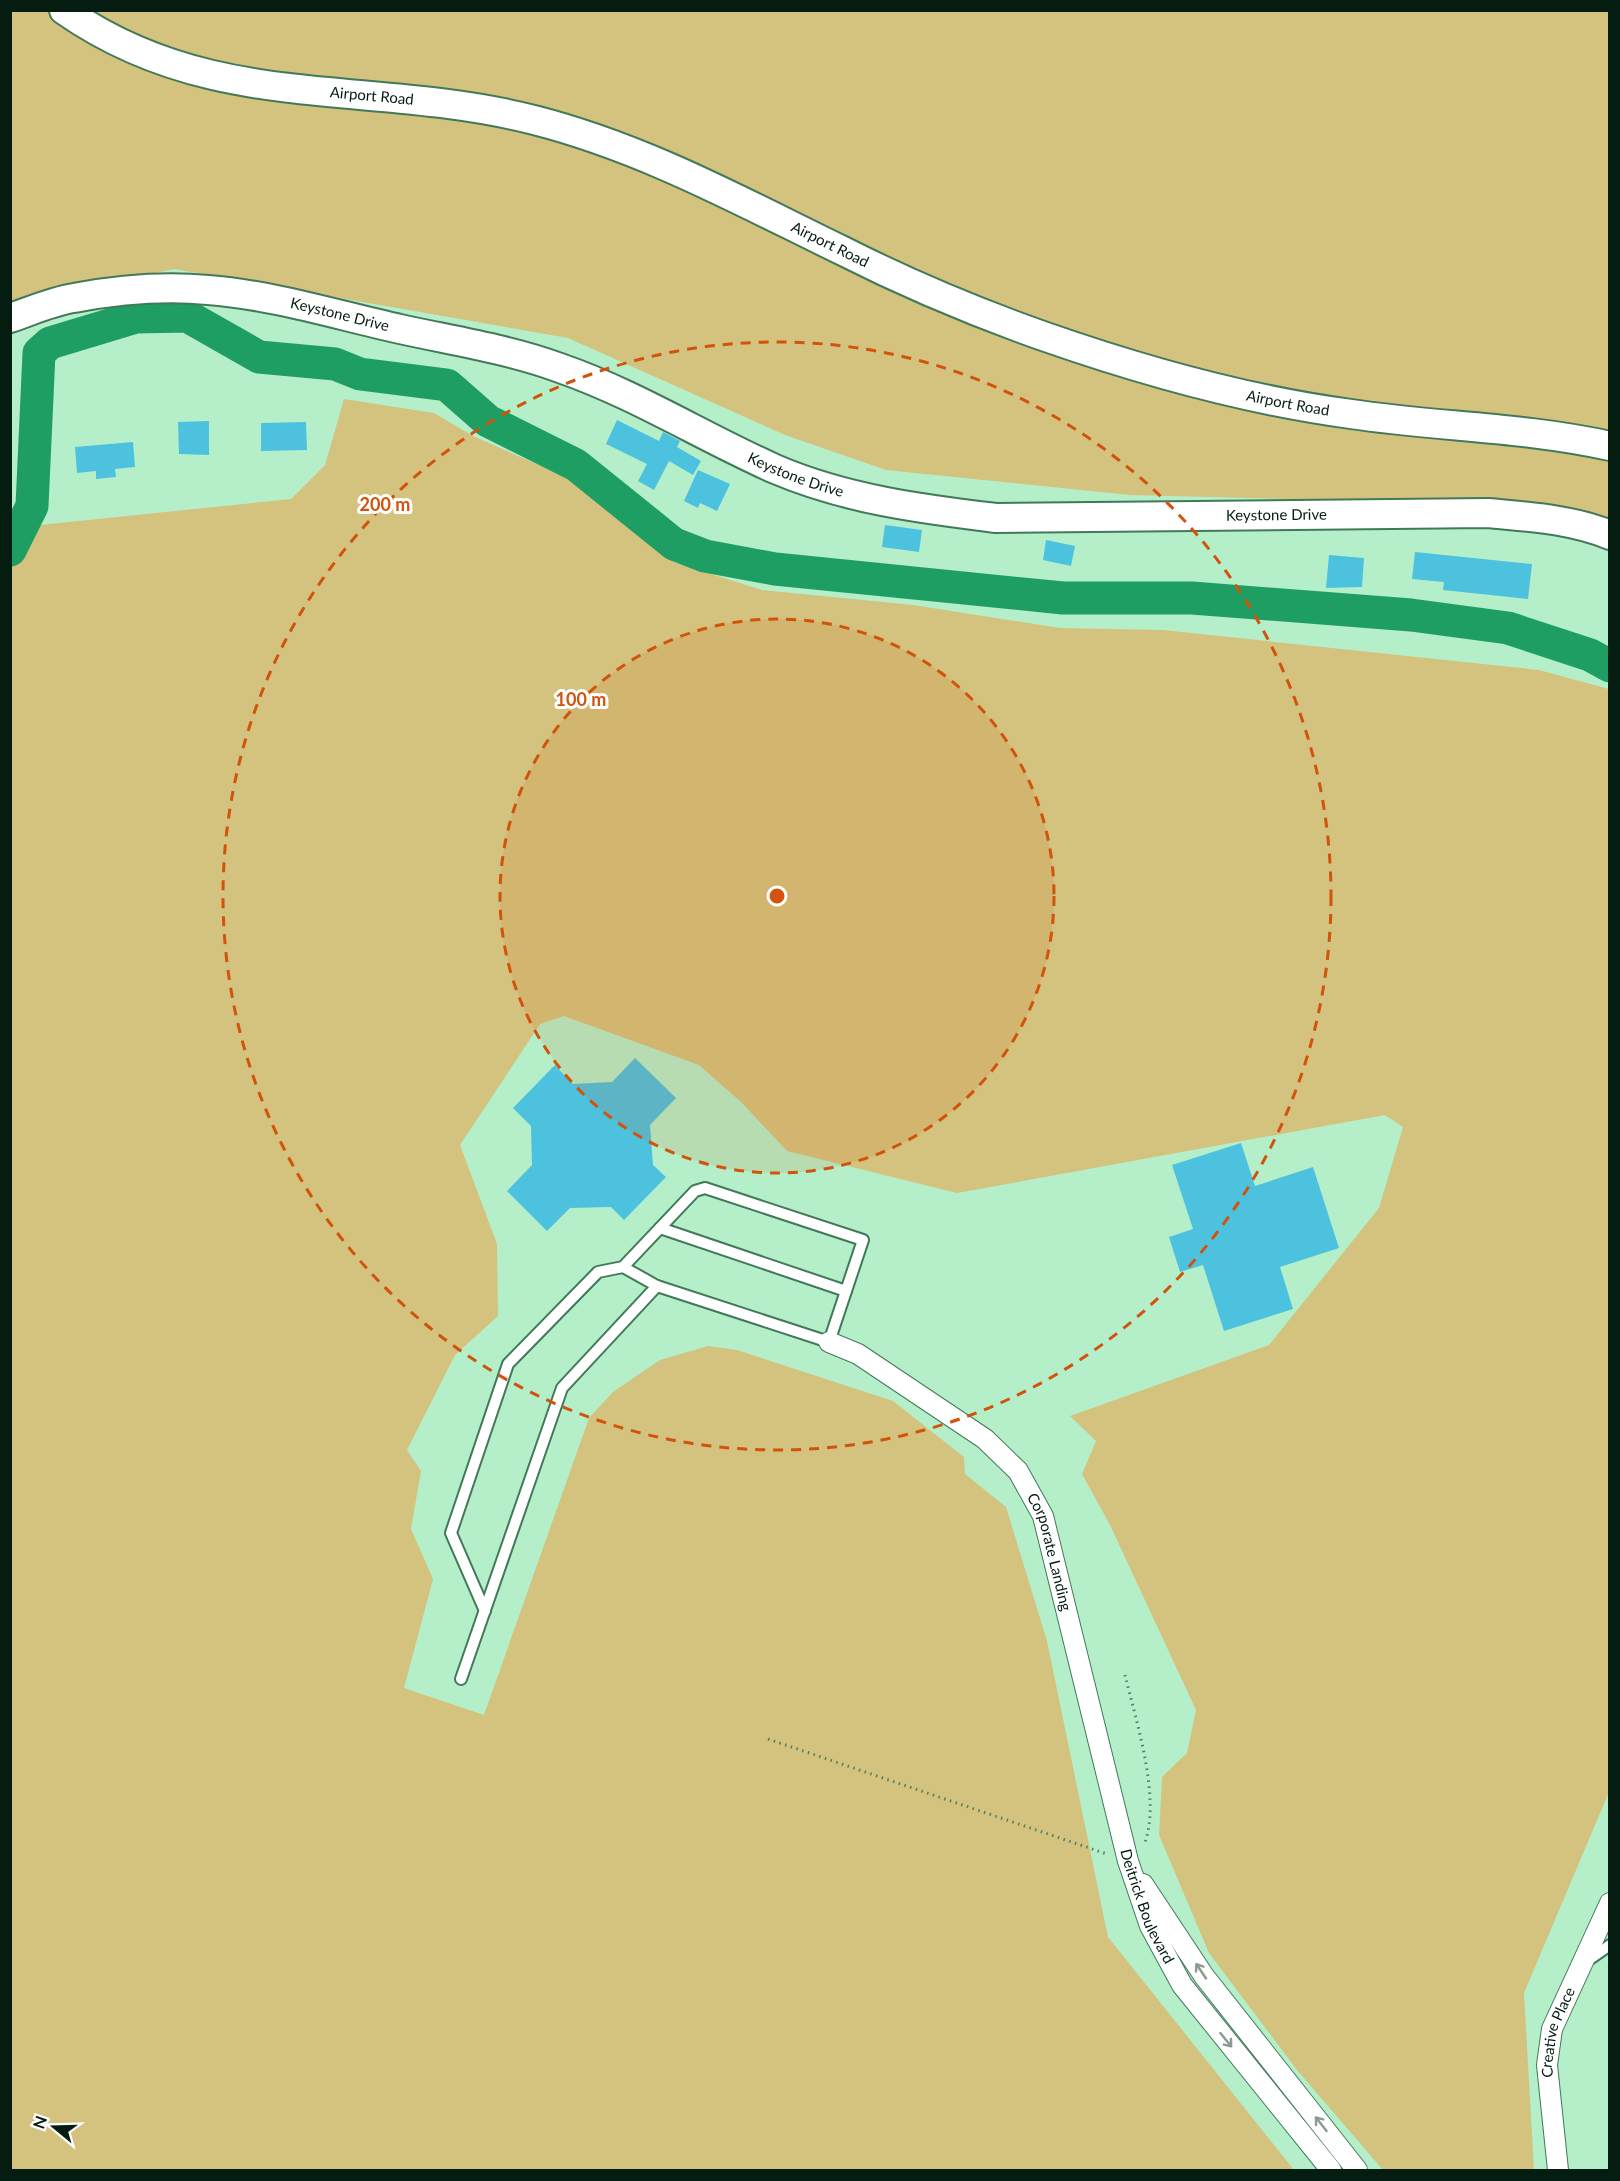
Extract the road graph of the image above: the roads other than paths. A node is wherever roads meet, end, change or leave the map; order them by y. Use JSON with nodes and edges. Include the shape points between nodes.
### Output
{"nodes":[{"id":1,"x":64,"y":10,"type":"edge"},
{"id":2,"x":10,"y":318,"type":"edge"},
{"id":3,"x":1610,"y":446,"type":"edge"},
{"id":4,"x":1610,"y":535,"type":"edge"},
{"id":5,"x":660,"y":1228,"type":"junction"},
{"id":6,"x":623,"y":1267,"type":"junction"},
{"id":7,"x":657,"y":1286,"type":"junction"},
{"id":8,"x":846,"y":1291,"type":"junction"},
{"id":9,"x":829,"y":1342,"type":"junction"},
{"id":10,"x":485,"y":1611,"type":"junction"},
{"id":11,"x":461,"y":1679,"type":"dead end"},
{"id":12,"x":1128,"y":1861,"type":"junction"},
{"id":13,"x":1610,"y":1903,"type":"edge"},
{"id":14,"x":1610,"y":1945,"type":"edge"},
{"id":15,"x":1579,"y":1966,"type":"junction"},
{"id":16,"x":1331,"y":2170,"type":"edge"},
{"id":17,"x":1357,"y":2170,"type":"edge"},
{"id":18,"x":1558,"y":2170,"type":"edge"}],
"edges":[{"from":1,"to":3,"type":"street","name":"Airport Road","via":[[120,45],[196,72],[305,92],[481,110],[595,137],[685,172],[846,253],[960,304],[1041,335],[1161,373],[1345,414],[1548,435]]},
{"from":2,"to":4,"type":"street","name":"Keystone Drive","via":[[72,298],[131,291],[207,290],[283,302],[501,349],[561,368],[613,389],[778,470],[849,494],[923,509],[996,518],[1488,513],[1544,518]]},
{"from":5,"to":6,"type":"lane"},
{"from":5,"to":8,"type":"lane"},
{"from":5,"to":8,"type":"lane","via":[[695,1191],[705,1188],[863,1240]]},
{"from":6,"to":7,"type":"lane"},
{"from":6,"to":10,"type":"lane","via":[[598,1272],[508,1364],[451,1533]]},
{"from":7,"to":9,"type":"lane"},
{"from":7,"to":10,"type":"lane","via":[[562,1388]]},
{"from":8,"to":9,"type":"lane"},
{"from":9,"to":12,"type":"street","name":"Corporate Landing","via":[[858,1354],[985,1439],[1018,1471],[1043,1516]]},
{"from":10,"to":11,"type":"lane"},
{"from":12,"to":16,"type":"street","name":"Deitrick Boulevard","one_way":true,"via":[[1150,1926],[1182,1985]]},
{"from":17,"to":12,"type":"street","name":"Deitrick Boulevard","one_way":true,"via":[[1204,1976]]},
{"from":13,"to":15,"type":"street","name":"Creative Place"},
{"from":14,"to":15,"type":"lane"},
{"from":15,"to":18,"type":"street","name":"Creative Place","via":[[1552,2029],[1547,2066]]}]}
